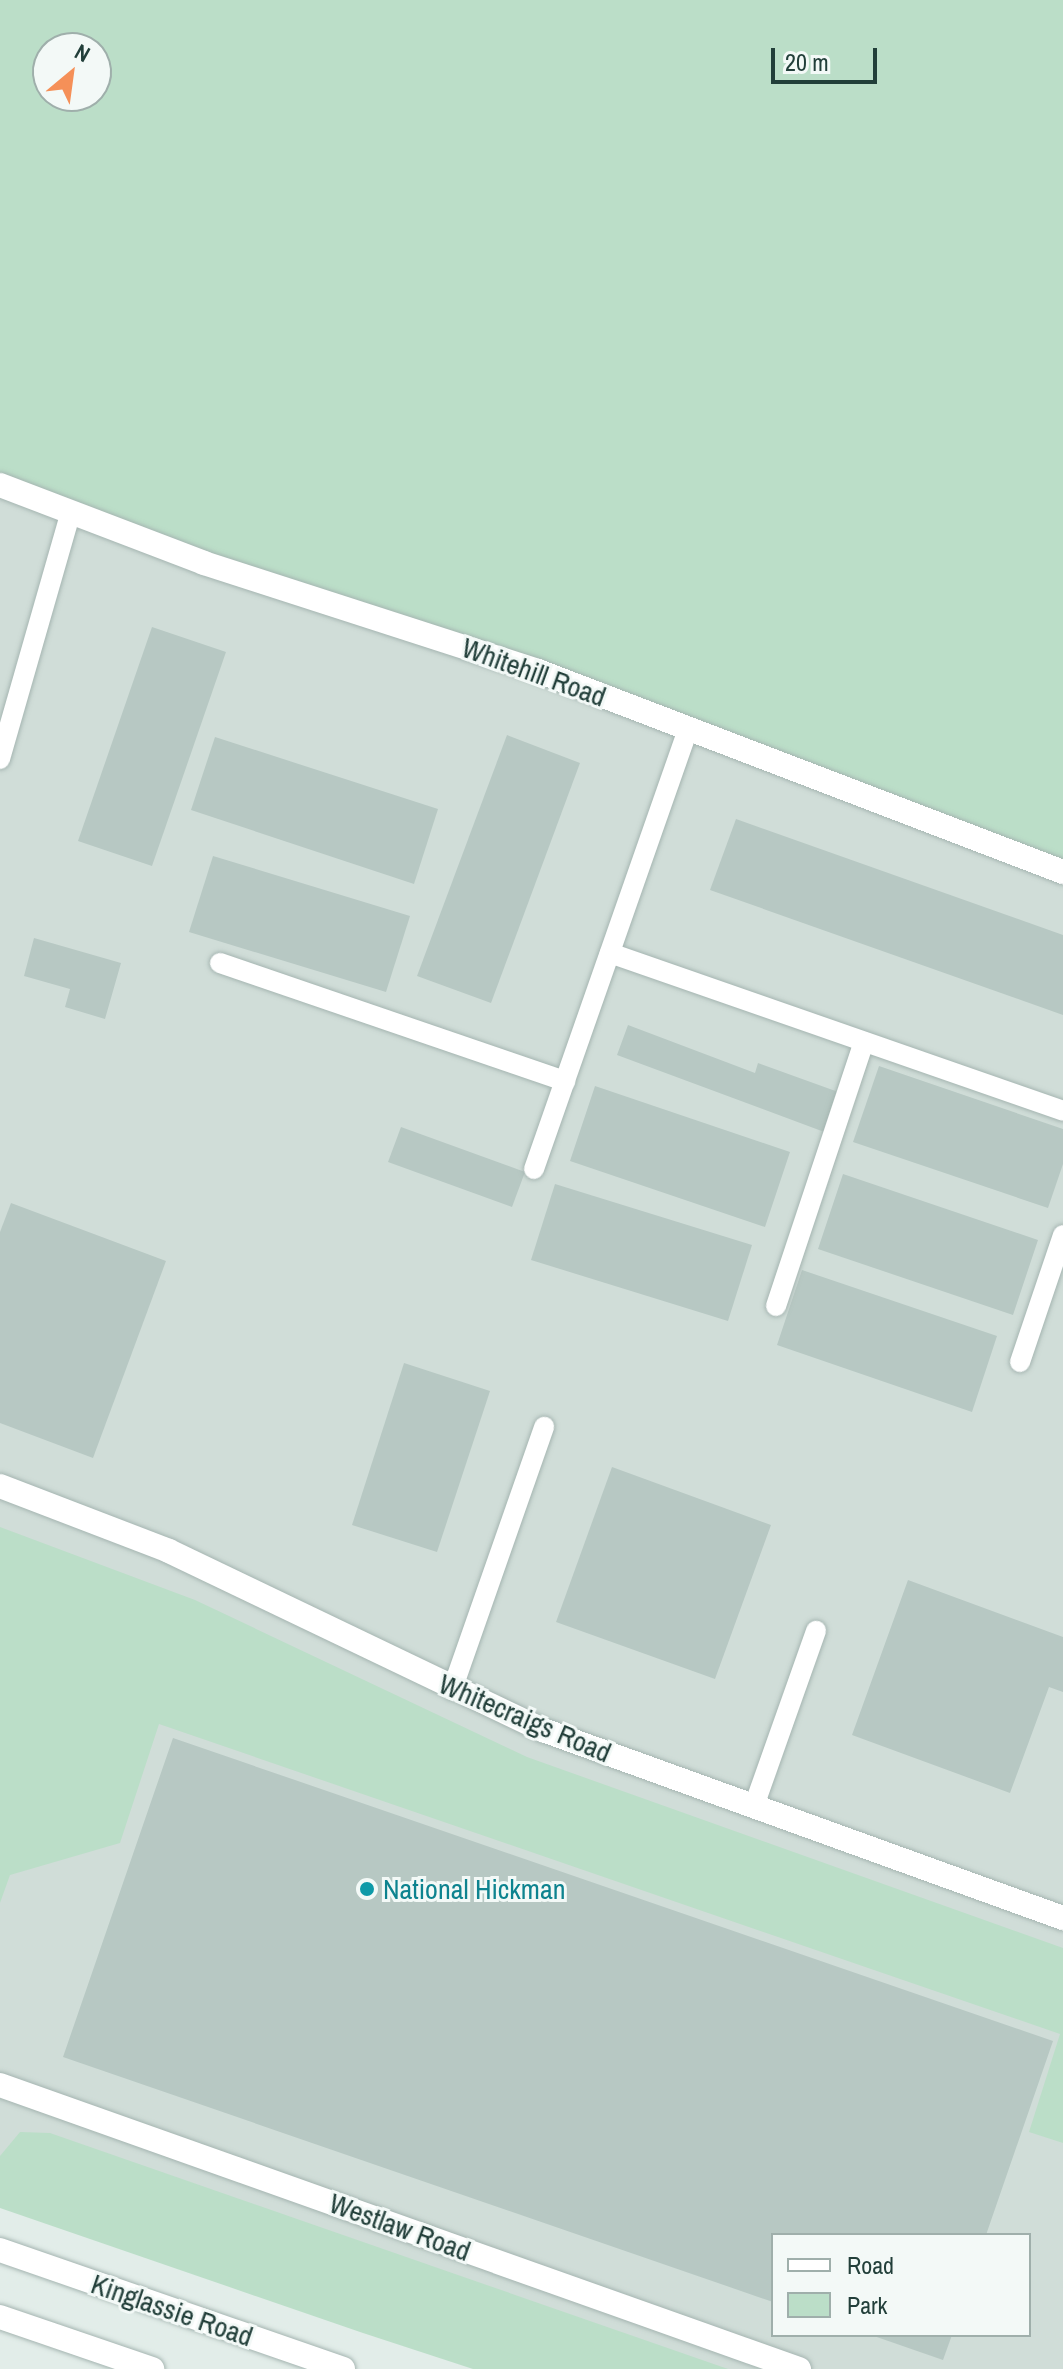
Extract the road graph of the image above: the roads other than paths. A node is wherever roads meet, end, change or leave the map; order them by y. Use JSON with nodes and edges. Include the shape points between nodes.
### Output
{"nodes":[{"id":1,"x":0,"y":485,"type":"edge"},
{"id":2,"x":71,"y":512,"type":"junction"},
{"id":3,"x":688,"y":730,"type":"junction"},
{"id":4,"x":0,"y":759,"type":"edge"},
{"id":5,"x":1063,"y":872,"type":"edge"},
{"id":6,"x":610,"y":953,"type":"junction"},
{"id":7,"x":220,"y":963,"type":"dead end"},
{"id":8,"x":864,"y":1042,"type":"junction"},
{"id":9,"x":565,"y":1081,"type":"junction"},
{"id":10,"x":1063,"y":1111,"type":"edge"},
{"id":11,"x":534,"y":1169,"type":"dead end"},
{"id":12,"x":1063,"y":1235,"type":"edge"},
{"id":13,"x":776,"y":1306,"type":"dead end"},
{"id":14,"x":1020,"y":1362,"type":"dead end"},
{"id":15,"x":544,"y":1427,"type":"dead end"},
{"id":16,"x":0,"y":1486,"type":"edge"},
{"id":17,"x":816,"y":1631,"type":"dead end"},
{"id":18,"x":452,"y":1690,"type":"junction"},
{"id":19,"x":754,"y":1806,"type":"junction"},
{"id":20,"x":1063,"y":1918,"type":"edge"},
{"id":21,"x":0,"y":2085,"type":"edge"},
{"id":22,"x":0,"y":2250,"type":"edge"},
{"id":23,"x":0,"y":2317,"type":"edge"},
{"id":24,"x":152,"y":2369,"type":"edge"},
{"id":25,"x":343,"y":2369,"type":"edge"},
{"id":26,"x":799,"y":2369,"type":"edge"}],
"edges":[{"from":1,"to":2,"type":"street","name":"Whitehill Road"},
{"from":2,"to":3,"type":"street","name":"Whitehill Road"},
{"from":2,"to":4,"type":"lane"},
{"from":3,"to":5,"type":"street","name":"Whitehill Road"},
{"from":3,"to":6,"type":"lane"},
{"from":6,"to":8,"type":"lane"},
{"from":6,"to":9,"type":"lane"},
{"from":7,"to":9,"type":"lane"},
{"from":8,"to":10,"type":"lane"},
{"from":8,"to":13,"type":"lane"},
{"from":9,"to":11,"type":"lane"},
{"from":12,"to":14,"type":"lane"},
{"from":15,"to":18,"type":"lane"},
{"from":16,"to":18,"type":"street","name":"Whitecraigs Road","via":[[169,1551]]},
{"from":17,"to":19,"type":"lane"},
{"from":18,"to":19,"type":"street","name":"Whitecraigs Road"},
{"from":19,"to":20,"type":"street","name":"Whitecraigs Road"},
{"from":21,"to":26,"type":"street","name":"Westlaw Road"},
{"from":22,"to":25,"type":"street","name":"Kinglassie Road"},
{"from":23,"to":24,"type":"street"}]}
